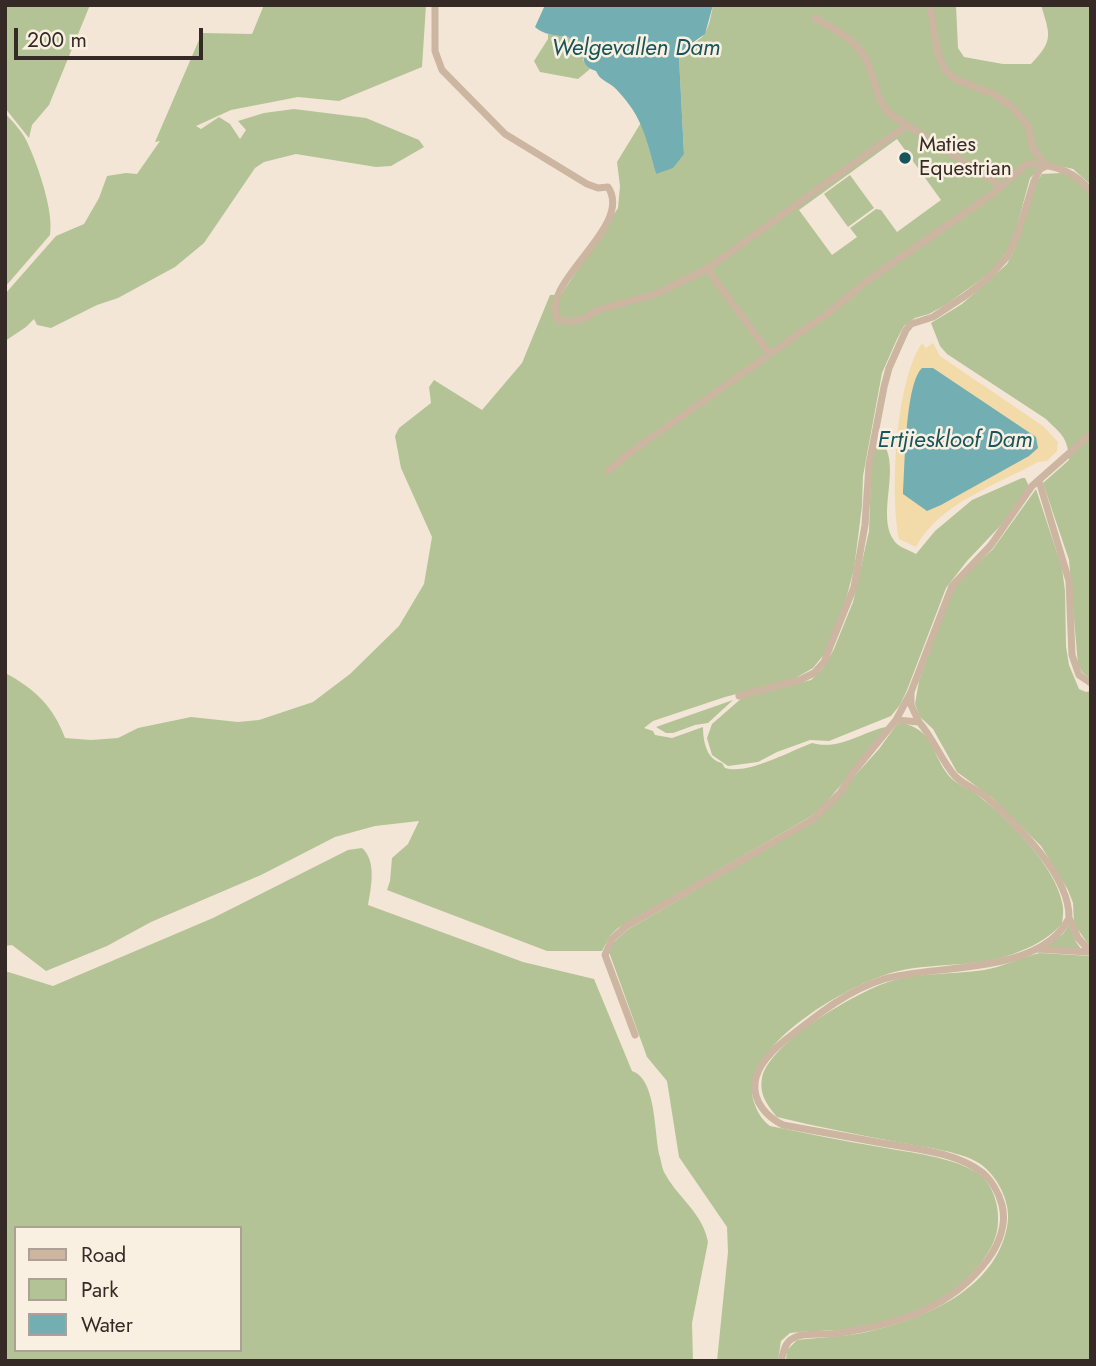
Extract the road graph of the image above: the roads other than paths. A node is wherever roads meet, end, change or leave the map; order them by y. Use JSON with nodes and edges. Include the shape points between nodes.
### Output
{"nodes":[{"id":1,"x":435,"y":5,"type":"edge"},
{"id":2,"x":930,"y":5,"type":"edge"},
{"id":3,"x":815,"y":18,"type":"dead end"},
{"id":4,"x":906,"y":126,"type":"junction"},
{"id":5,"x":1046,"y":166,"type":"junction"},
{"id":6,"x":1001,"y":186,"type":"junction"},
{"id":7,"x":1091,"y":192,"type":"edge"},
{"id":8,"x":706,"y":269,"type":"junction"},
{"id":9,"x":769,"y":353,"type":"junction"},
{"id":10,"x":1091,"y":433,"type":"edge"},
{"id":11,"x":608,"y":471,"type":"dead end"},
{"id":12,"x":1039,"y":481,"type":"junction"},
{"id":13,"x":1091,"y":683,"type":"edge"},
{"id":14,"x":911,"y":692,"type":"junction"},
{"id":15,"x":738,"y":696,"type":"dead end"},
{"id":16,"x":896,"y":720,"type":"junction"},
{"id":17,"x":919,"y":722,"type":"junction"},
{"id":18,"x":1069,"y":918,"type":"junction"},
{"id":19,"x":1034,"y":949,"type":"junction"},
{"id":20,"x":1090,"y":952,"type":"edge"},
{"id":21,"x":635,"y":1035,"type":"dead end"},
{"id":22,"x":781,"y":1361,"type":"edge"}],
"edges":[{"from":1,"to":8,"type":"street","via":[[435,51],[442,70],[510,138],[587,184],[608,187],[612,193],[612,214],[559,295],[555,305],[558,320],[571,323],[598,310],[656,294]]},
{"from":2,"to":5,"type":"street","via":[[945,71],[1011,106],[1028,125],[1033,149]]},
{"from":3,"to":4,"type":"street","via":[[843,33],[861,51],[883,108]]},
{"from":4,"to":6,"type":"street"},
{"from":4,"to":8,"type":"street"},
{"from":5,"to":6,"type":"street","via":[[1027,164]]},
{"from":5,"to":7,"type":"street","via":[[1076,175]]},
{"from":5,"to":15,"type":"street","via":[[1034,181],[1007,257],[965,296],[933,317],[911,324],[889,368],[869,465],[854,587],[824,662],[800,680]]},
{"from":6,"to":9,"type":"street"},
{"from":8,"to":9,"type":"street"},
{"from":9,"to":11,"type":"street"},
{"from":10,"to":12,"type":"street"},
{"from":12,"to":13,"type":"street","via":[[1069,581],[1072,655],[1079,675]]},
{"from":12,"to":14,"type":"street","via":[[991,545],[952,586]]},
{"from":14,"to":16,"type":"street"},
{"from":14,"to":17,"type":"street"},
{"from":16,"to":17,"type":"street"},
{"from":16,"to":21,"type":"street","via":[[840,793],[812,820],[625,927],[612,939],[605,955]]},
{"from":17,"to":18,"type":"street","via":[[955,776],[984,795],[1037,850],[1066,894]]},
{"from":18,"to":19,"type":"street","via":[[1059,934]]},
{"from":18,"to":20,"type":"street"},
{"from":19,"to":20,"type":"street"},
{"from":19,"to":22,"type":"street","via":[[989,964],[880,980],[833,1004],[783,1041],[765,1061],[755,1091],[772,1120],[964,1162],[992,1184],[1003,1213],[1000,1238],[992,1254],[951,1296],[885,1324],[797,1336],[785,1345]]}]}
